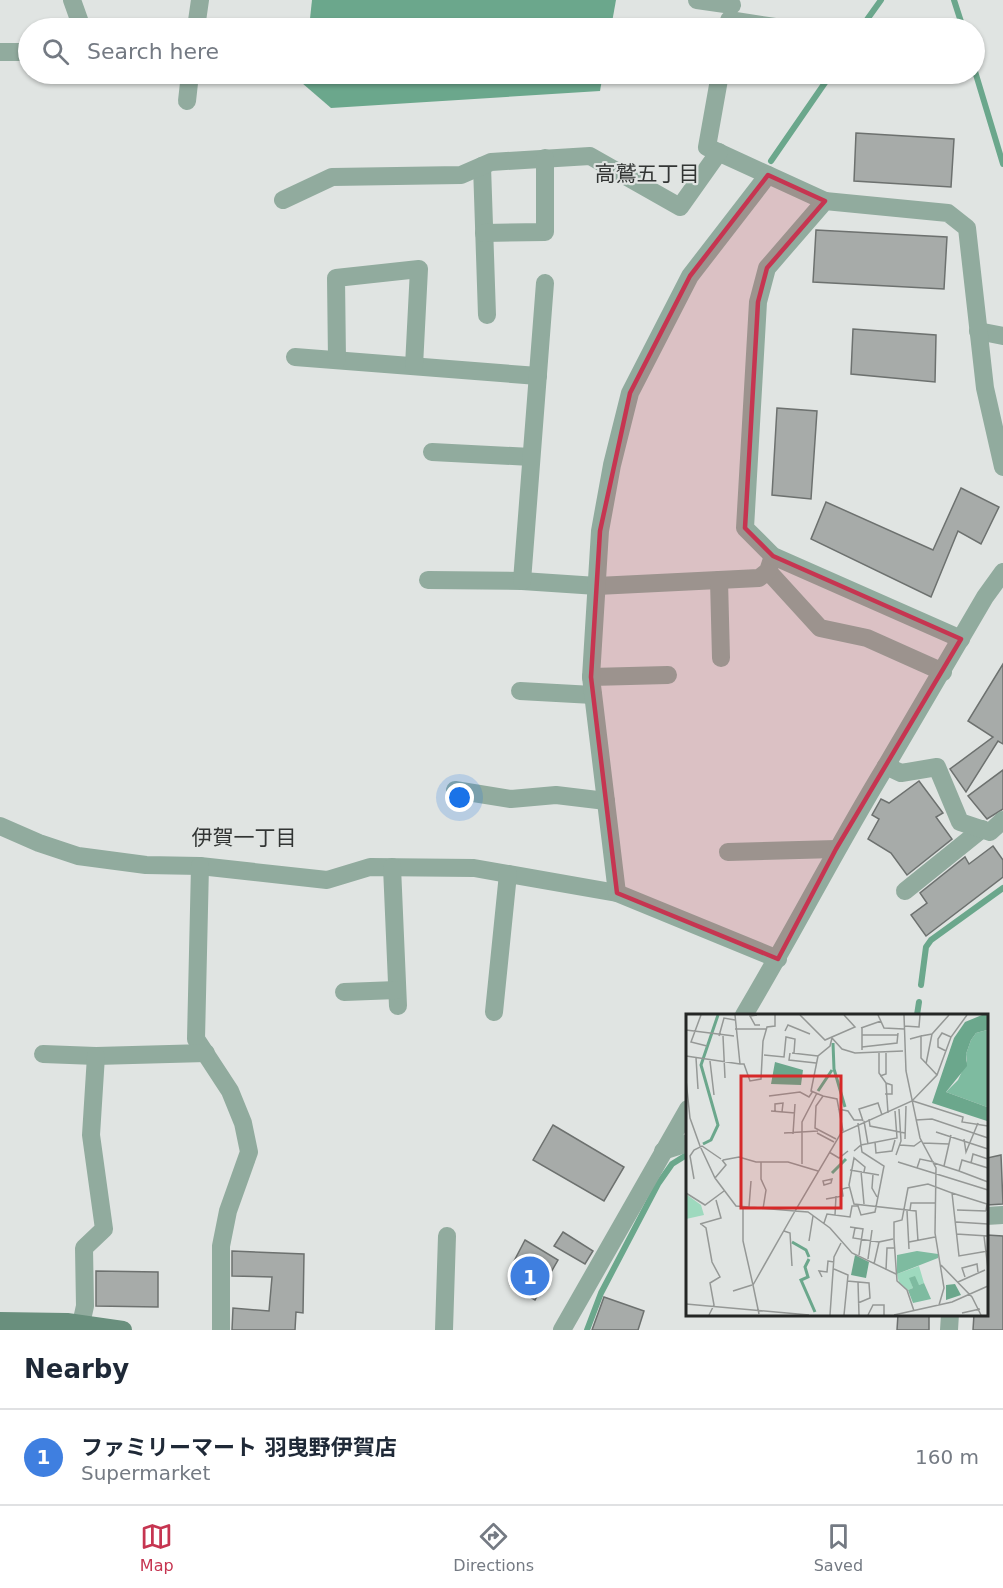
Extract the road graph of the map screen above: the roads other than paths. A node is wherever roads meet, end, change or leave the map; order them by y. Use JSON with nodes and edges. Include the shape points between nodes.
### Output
{"nodes":[{"id":1,"x":72,"y":0,"type":"edge"},
{"id":2,"x":200,"y":0,"type":"edge"},
{"id":3,"x":697,"y":0,"type":"edge"},
{"id":4,"x":730,"y":13,"type":"edge"},
{"id":5,"x":78,"y":18,"type":"edge"},
{"id":6,"x":197,"y":18,"type":"edge"},
{"id":7,"x":747,"y":18,"type":"edge"},
{"id":8,"x":0,"y":52,"type":"edge"},
{"id":9,"x":18,"y":52,"type":"edge"},
{"id":10,"x":189,"y":84,"type":"edge"},
{"id":11,"x":718,"y":84,"type":"edge"},
{"id":12,"x":187,"y":101,"type":"dead end"},
{"id":13,"x":719,"y":152,"type":"junction"},
{"id":14,"x":545,"y":159,"type":"junction"},
{"id":15,"x":482,"y":166,"type":"junction"},
{"id":16,"x":768,"y":175,"type":"junction"},
{"id":17,"x":284,"y":200,"type":"dead end"},
{"id":18,"x":825,"y":201,"type":"junction"},
{"id":19,"x":484,"y":233,"type":"junction"},
{"id":20,"x":545,"y":283,"type":"dead end"},
{"id":21,"x":487,"y":315,"type":"dead end"},
{"id":22,"x":978,"y":331,"type":"junction"},
{"id":23,"x":1003,"y":336,"type":"edge"},
{"id":24,"x":296,"y":357,"type":"dead end"},
{"id":25,"x":338,"y":360,"type":"junction"},
{"id":26,"x":414,"y":366,"type":"junction"},
{"id":27,"x":538,"y":376,"type":"junction"},
{"id":28,"x":432,"y":452,"type":"dead end"},
{"id":29,"x":531,"y":457,"type":"junction"},
{"id":30,"x":1003,"y":467,"type":"edge"},
{"id":31,"x":770,"y":563,"type":"junction"},
{"id":32,"x":1003,"y":572,"type":"edge"},
{"id":33,"x":428,"y":580,"type":"dead end"},
{"id":34,"x":719,"y":580,"type":"junction"},
{"id":35,"x":522,"y":581,"type":"junction"},
{"id":36,"x":597,"y":586,"type":"junction"},
{"id":37,"x":961,"y":639,"type":"junction"},
{"id":38,"x":721,"y":658,"type":"dead end"},
{"id":39,"x":943,"y":672,"type":"junction"},
{"id":40,"x":668,"y":675,"type":"dead end"},
{"id":41,"x":592,"y":686,"type":"junction"},
{"id":42,"x":520,"y":691,"type":"dead end"},
{"id":43,"x":886,"y":766,"type":"junction"},
{"id":44,"x":455,"y":790,"type":"dead end"},
{"id":45,"x":606,"y":801,"type":"junction"},
{"id":46,"x":1003,"y":820,"type":"edge"},
{"id":47,"x":0,"y":826,"type":"edge"},
{"id":48,"x":982,"y":829,"type":"junction"},
{"id":49,"x":836,"y":849,"type":"junction"},
{"id":50,"x":728,"y":852,"type":"dead end"},
{"id":51,"x":200,"y":866,"type":"junction"},
{"id":52,"x":392,"y":867,"type":"junction"},
{"id":53,"x":508,"y":874,"type":"junction"},
{"id":54,"x":905,"y":891,"type":"dead end"},
{"id":55,"x":617,"y":893,"type":"junction"},
{"id":56,"x":778,"y":959,"type":"junction"},
{"id":57,"x":344,"y":992,"type":"dead end"},
{"id":58,"x":494,"y":1012,"type":"dead end"},
{"id":59,"x":745,"y":1014,"type":"edge"},
{"id":60,"x":206,"y":1053,"type":"junction"},
{"id":61,"x":43,"y":1054,"type":"dead end"},
{"id":62,"x":96,"y":1056,"type":"junction"},
{"id":63,"x":686,"y":1112,"type":"edge"},
{"id":64,"x":686,"y":1144,"type":"edge"},
{"id":65,"x":663,"y":1150,"type":"junction"},
{"id":66,"x":1003,"y":1215,"type":"edge"},
{"id":67,"x":988,"y":1216,"type":"edge"},
{"id":68,"x":447,"y":1236,"type":"dead end"},
{"id":69,"x":950,"y":1315,"type":"edge"},
{"id":70,"x":81,"y":1324,"type":"junction"},
{"id":71,"x":8,"y":1325,"type":"edge"},
{"id":72,"x":123,"y":1330,"type":"edge"},
{"id":73,"x":221,"y":1330,"type":"edge"},
{"id":74,"x":444,"y":1330,"type":"edge"},
{"id":75,"x":562,"y":1330,"type":"edge"},
{"id":76,"x":949,"y":1330,"type":"edge"}],
"edges":[{"from":1,"to":5,"type":"street"},
{"from":2,"to":6,"type":"street"},
{"from":3,"to":4,"type":"street"},
{"from":4,"to":7,"type":"street"},
{"from":8,"to":9,"type":"street"},
{"from":10,"to":12,"type":"street"},
{"from":11,"to":13,"type":"street","via":[[707,147]]},
{"from":13,"to":14,"type":"street","via":[[680,207],[590,156]]},
{"from":13,"to":16,"type":"street"},
{"from":14,"to":15,"type":"street"},
{"from":14,"to":19,"type":"street","via":[[545,232]]},
{"from":15,"to":17,"type":"street","via":[[461,175],[332,177]]},
{"from":15,"to":19,"type":"street"},
{"from":16,"to":18,"type":"street"},
{"from":16,"to":36,"type":"street","via":[[690,276],[630,393],[600,531]]},
{"from":18,"to":22,"type":"street","via":[[948,213],[967,228]]},
{"from":18,"to":31,"type":"street","via":[[767,268],[758,302],[745,528]]},
{"from":19,"to":21,"type":"street"},
{"from":20,"to":27,"type":"street"},
{"from":22,"to":23,"type":"street"},
{"from":22,"to":30,"type":"street","via":[[985,388]]},
{"from":24,"to":25,"type":"street"},
{"from":25,"to":26,"type":"street"},
{"from":25,"to":26,"type":"street","via":[[336,278],[419,269]]},
{"from":26,"to":27,"type":"street"},
{"from":27,"to":29,"type":"street"},
{"from":28,"to":29,"type":"street"},
{"from":29,"to":35,"type":"street"},
{"from":31,"to":34,"type":"street","via":[[759,578]]},
{"from":31,"to":37,"type":"street"},
{"from":31,"to":39,"type":"street","via":[[820,628],[867,638]]},
{"from":32,"to":37,"type":"street"},
{"from":33,"to":35,"type":"street"},
{"from":34,"to":36,"type":"street"},
{"from":34,"to":38,"type":"street"},
{"from":35,"to":36,"type":"street"},
{"from":36,"to":41,"type":"street"},
{"from":37,"to":39,"type":"street"},
{"from":39,"to":43,"type":"street"},
{"from":40,"to":41,"type":"street"},
{"from":41,"to":42,"type":"street"},
{"from":41,"to":45,"type":"street"},
{"from":43,"to":48,"type":"street","via":[[901,773],[937,767],[960,822]]},
{"from":43,"to":49,"type":"street"},
{"from":44,"to":45,"type":"street","via":[[511,799],[556,795]]},
{"from":45,"to":55,"type":"street"},
{"from":46,"to":48,"type":"street","via":[[990,832]]},
{"from":47,"to":51,"type":"street","via":[[78,856],[146,865]]},
{"from":48,"to":54,"type":"street"},
{"from":49,"to":50,"type":"street"},
{"from":49,"to":56,"type":"street"},
{"from":51,"to":52,"type":"street","via":[[327,880],[370,867]]},
{"from":51,"to":60,"type":"street","via":[[196,1039]]},
{"from":52,"to":53,"type":"street","via":[[474,868]]},
{"from":52,"to":57,"type":"street","via":[[398,998]]},
{"from":53,"to":55,"type":"street"},
{"from":53,"to":58,"type":"street"},
{"from":55,"to":56,"type":"street"},
{"from":56,"to":59,"type":"street"},
{"from":60,"to":62,"type":"street"},
{"from":60,"to":73,"type":"street","via":[[230,1091],[249,1152],[228,1211],[221,1246]]},
{"from":61,"to":62,"type":"street"},
{"from":62,"to":70,"type":"street","via":[[91,1135],[104,1229],[84,1248],[85,1306]]},
{"from":63,"to":65,"type":"street"},
{"from":64,"to":65,"type":"street"},
{"from":65,"to":75,"type":"street"},
{"from":66,"to":67,"type":"street"},
{"from":68,"to":74,"type":"street"},
{"from":69,"to":76,"type":"street"},
{"from":70,"to":71,"type":"main road"},
{"from":70,"to":72,"type":"main road"}]}
